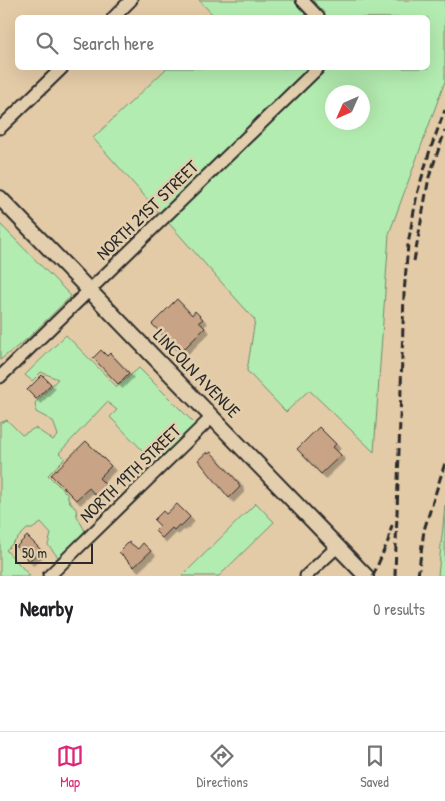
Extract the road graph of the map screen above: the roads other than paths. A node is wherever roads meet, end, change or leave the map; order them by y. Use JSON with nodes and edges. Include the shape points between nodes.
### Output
{"nodes":[{"id":1,"x":131,"y":0,"type":"edge"},
{"id":2,"x":302,"y":0,"type":"edge"},
{"id":3,"x":116,"y":15,"type":"edge"},
{"id":4,"x":316,"y":15,"type":"edge"},
{"id":5,"x":60,"y":70,"type":"edge"},
{"id":6,"x":316,"y":70,"type":"edge"},
{"id":7,"x":0,"y":128,"type":"edge"},
{"id":8,"x":0,"y":198,"type":"edge"},
{"id":9,"x":90,"y":289,"type":"junction"},
{"id":10,"x":0,"y":377,"type":"edge"},
{"id":11,"x":213,"y":416,"type":"junction"},
{"id":12,"x":338,"y":546,"type":"junction"},
{"id":13,"x":49,"y":576,"type":"edge"},
{"id":14,"x":306,"y":576,"type":"edge"},
{"id":15,"x":366,"y":576,"type":"edge"}],
"edges":[{"from":1,"to":3,"type":"street"},
{"from":2,"to":4,"type":"street"},
{"from":5,"to":7,"type":"street"},
{"from":6,"to":9,"type":"street","name":"NORTH 21ST STREET"},
{"from":8,"to":9,"type":"street","name":"LINCOLN AVENUE"},
{"from":9,"to":10,"type":"street","name":"NORTH 21ST STREET"},
{"from":9,"to":11,"type":"street","name":"LINCOLN AVENUE"},
{"from":11,"to":12,"type":"street","name":"LINCOLN AVENUE"},
{"from":11,"to":13,"type":"street","name":"NORTH 19TH STREET"},
{"from":12,"to":14,"type":"street"},
{"from":12,"to":15,"type":"street","name":"LINCOLN AVENUE"}]}
